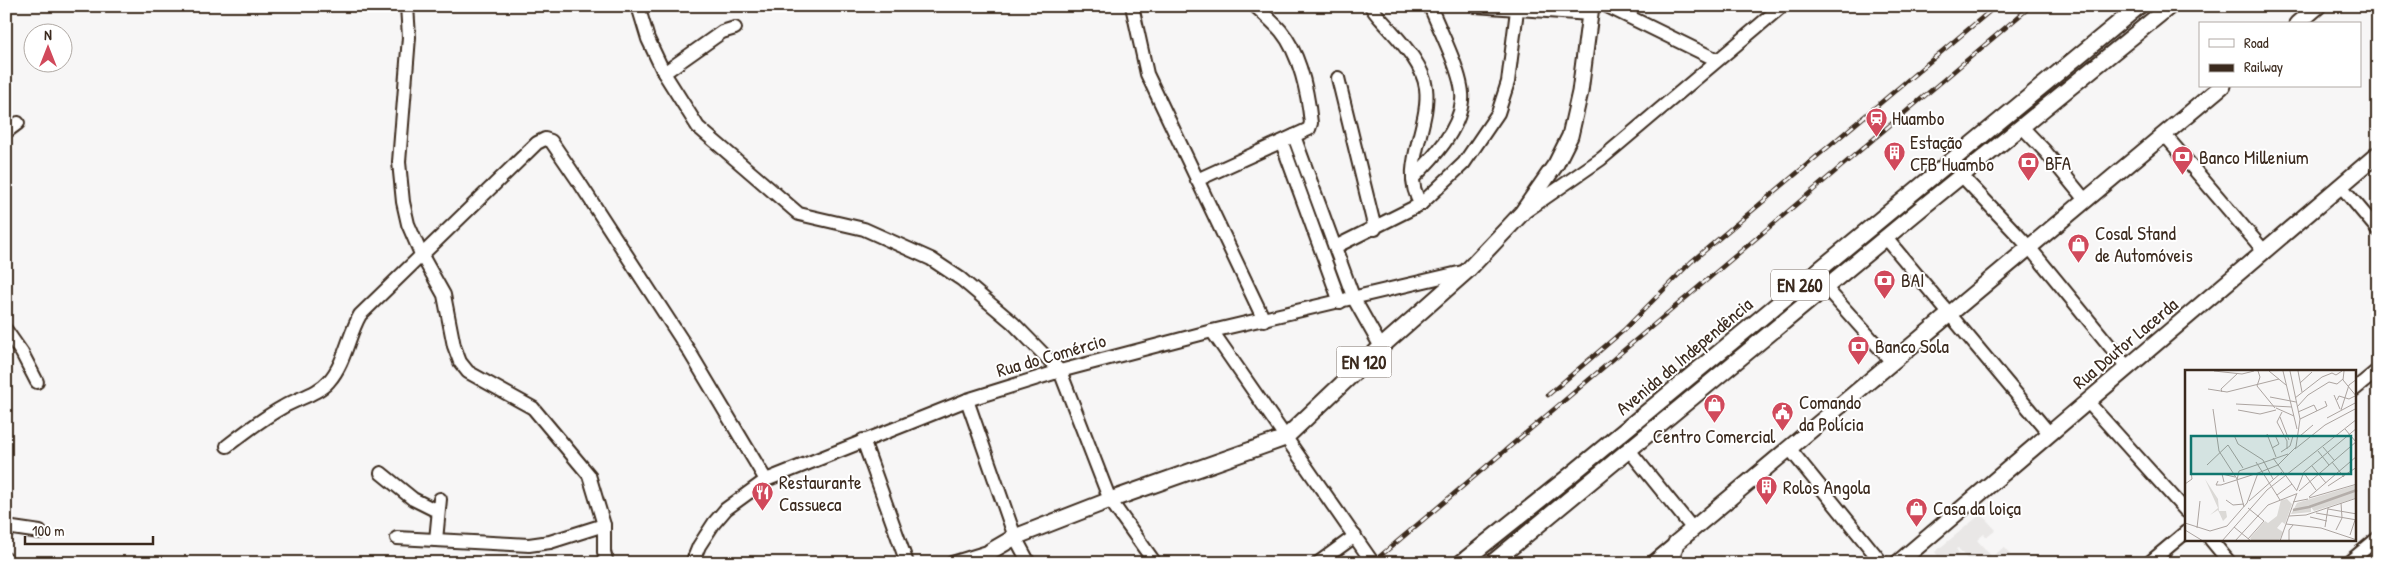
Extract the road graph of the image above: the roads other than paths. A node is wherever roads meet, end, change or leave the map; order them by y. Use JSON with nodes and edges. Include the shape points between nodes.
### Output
{"nodes":[{"id":1,"x":407,"y":6,"type":"edge"},
{"id":2,"x":638,"y":6,"type":"edge"},
{"id":3,"x":1132,"y":6,"type":"edge"},
{"id":4,"x":1255,"y":6,"type":"edge"},
{"id":5,"x":1371,"y":6,"type":"edge"},
{"id":6,"x":1430,"y":6,"type":"edge"},
{"id":7,"x":1475,"y":6,"type":"edge"},
{"id":8,"x":1782,"y":6,"type":"edge"},
{"id":9,"x":2139,"y":6,"type":"edge"},
{"id":10,"x":2170,"y":6,"type":"edge"},
{"id":11,"x":2318,"y":6,"type":"edge"},
{"id":12,"x":1614,"y":7,"type":"edge"},
{"id":13,"x":1517,"y":10,"type":"junction"},
{"id":14,"x":1591,"y":10,"type":"edge"},
{"id":15,"x":2299,"y":22,"type":"edge"},
{"id":16,"x":735,"y":28,"type":"dead end"},
{"id":17,"x":2077,"y":57,"type":"junction"},
{"id":18,"x":1718,"y":60,"type":"junction"},
{"id":19,"x":2090,"y":72,"type":"junction"},
{"id":20,"x":664,"y":73,"type":"junction"},
{"id":21,"x":1338,"y":78,"type":"dead end"},
{"id":22,"x":2220,"y":88,"type":"edge"},
{"id":23,"x":18,"y":123,"type":"dead end"},
{"id":24,"x":2022,"y":127,"type":"junction"},
{"id":25,"x":6,"y":132,"type":"edge"},
{"id":26,"x":2164,"y":134,"type":"junction"},
{"id":27,"x":1294,"y":136,"type":"junction"},
{"id":28,"x":1282,"y":143,"type":"junction"},
{"id":29,"x":2378,"y":154,"type":"edge"},
{"id":30,"x":1962,"y":176,"type":"junction"},
{"id":31,"x":1413,"y":178,"type":"junction"},
{"id":32,"x":1197,"y":180,"type":"junction"},
{"id":33,"x":2340,"y":186,"type":"junction"},
{"id":34,"x":1912,"y":192,"type":"junction"},
{"id":35,"x":2085,"y":200,"type":"junction"},
{"id":36,"x":1421,"y":204,"type":"junction"},
{"id":37,"x":1924,"y":206,"type":"junction"},
{"id":38,"x":1522,"y":213,"type":"junction"},
{"id":39,"x":1375,"y":229,"type":"junction"},
{"id":40,"x":2378,"y":230,"type":"edge"},
{"id":41,"x":1886,"y":238,"type":"junction"},
{"id":42,"x":1335,"y":247,"type":"junction"},
{"id":43,"x":2029,"y":247,"type":"junction"},
{"id":44,"x":2264,"y":251,"type":"junction"},
{"id":45,"x":421,"y":254,"type":"junction"},
{"id":46,"x":1467,"y":271,"type":"junction"},
{"id":47,"x":1825,"y":287,"type":"junction"},
{"id":48,"x":1354,"y":299,"type":"junction"},
{"id":49,"x":1340,"y":302,"type":"junction"},
{"id":50,"x":1950,"y":313,"type":"junction"},
{"id":51,"x":1264,"y":320,"type":"junction"},
{"id":52,"x":6,"y":330,"type":"edge"},
{"id":53,"x":1212,"y":332,"type":"junction"},
{"id":54,"x":1381,"y":347,"type":"junction"},
{"id":55,"x":1710,"y":360,"type":"junction"},
{"id":56,"x":1892,"y":362,"type":"junction"},
{"id":57,"x":2127,"y":367,"type":"junction"},
{"id":58,"x":1060,"y":370,"type":"junction"},
{"id":59,"x":1722,"y":372,"type":"junction"},
{"id":60,"x":2375,"y":378,"type":"edge"},
{"id":61,"x":37,"y":382,"type":"dead end"},
{"id":62,"x":2356,"y":388,"type":"edge"},
{"id":63,"x":967,"y":400,"type":"junction"},
{"id":64,"x":2087,"y":401,"type":"junction"},
{"id":65,"x":2049,"y":434,"type":"junction"},
{"id":66,"x":1285,"y":438,"type":"junction"},
{"id":67,"x":863,"y":440,"type":"junction"},
{"id":68,"x":227,"y":446,"type":"dead end"},
{"id":69,"x":1789,"y":448,"type":"junction"},
{"id":70,"x":1629,"y":450,"type":"junction"},
{"id":71,"x":381,"y":473,"type":"dead end"},
{"id":72,"x":766,"y":480,"type":"junction"},
{"id":73,"x":1110,"y":500,"type":"junction"},
{"id":74,"x":2185,"y":510,"type":"edge"},
{"id":75,"x":604,"y":525,"type":"junction"},
{"id":76,"x":1506,"y":526,"type":"junction"},
{"id":77,"x":6,"y":527,"type":"edge"},
{"id":78,"x":1693,"y":529,"type":"junction"},
{"id":79,"x":40,"y":532,"type":"dead end"},
{"id":80,"x":2185,"y":533,"type":"edge"},
{"id":81,"x":1015,"y":536,"type":"junction"},
{"id":82,"x":1355,"y":536,"type":"junction"},
{"id":83,"x":1494,"y":536,"type":"junction"},
{"id":84,"x":397,"y":538,"type":"dead end"},
{"id":85,"x":2378,"y":538,"type":"edge"},
{"id":86,"x":436,"y":540,"type":"junction"},
{"id":87,"x":1519,"y":541,"type":"junction"},
{"id":88,"x":2213,"y":542,"type":"edge"},
{"id":89,"x":1676,"y":543,"type":"junction"},
{"id":90,"x":1506,"y":552,"type":"junction"},
{"id":91,"x":987,"y":557,"type":"edge"},
{"id":92,"x":6,"y":559,"type":"edge"},
{"id":93,"x":1671,"y":562,"type":"edge"},
{"id":94,"x":7,"y":563,"type":"edge"},
{"id":95,"x":607,"y":563,"type":"edge"},
{"id":96,"x":692,"y":563,"type":"edge"},
{"id":97,"x":907,"y":563,"type":"edge"},
{"id":98,"x":952,"y":563,"type":"edge"},
{"id":99,"x":1029,"y":563,"type":"edge"},
{"id":100,"x":1155,"y":563,"type":"edge"},
{"id":101,"x":1318,"y":563,"type":"edge"},
{"id":102,"x":1373,"y":563,"type":"edge"},
{"id":103,"x":1461,"y":563,"type":"edge"},
{"id":104,"x":1492,"y":563,"type":"edge"},
{"id":105,"x":1652,"y":563,"type":"edge"},
{"id":106,"x":1882,"y":563,"type":"edge"},
{"id":107,"x":1898,"y":563,"type":"edge"},
{"id":108,"x":2149,"y":563,"type":"edge"},
{"id":109,"x":2230,"y":563,"type":"edge"},
{"id":110,"x":2348,"y":563,"type":"edge"}],
"edges":[{"from":1,"to":45,"type":"street","via":[[409,37],[399,162],[408,224]]},
{"from":2,"to":20,"type":"street","via":[[648,39]]},
{"from":3,"to":32,"type":"street","via":[[1147,74]]},
{"from":4,"to":27,"type":"street","via":[[1282,32],[1303,82],[1311,123],[1309,129]]},
{"from":5,"to":31,"type":"street","via":[[1404,44],[1417,64],[1426,88]]},
{"from":6,"to":31,"type":"street","via":[[1460,82],[1462,100],[1450,132],[1431,160]]},
{"from":7,"to":13,"type":"street"},
{"from":8,"to":18,"type":"street"},
{"from":9,"to":17,"type":"main road","name":"Avenida da Independência","number":"EN 260"},
{"from":10,"to":19,"type":"main road","name":"Avenida da Independência","number":"EN 260"},
{"from":11,"to":15,"type":"main road"},
{"from":12,"to":18,"type":"street"},
{"from":13,"to":14,"type":"street"},
{"from":13,"to":36,"type":"street","via":[[1508,82],[1498,113],[1464,163]]},
{"from":14,"to":38,"type":"main road","number":"EN 120","via":[[1580,92],[1570,136],[1556,164]]},
{"from":16,"to":20,"type":"street","via":[[722,32]]},
{"from":17,"to":19,"type":"main road"},
{"from":17,"to":34,"type":"main road","name":"Avenida da Independência","number":"EN 260"},
{"from":18,"to":38,"type":"street","via":[[1601,158]]},
{"from":19,"to":24,"type":"main road","name":"Avenida da Independência","number":"EN 260"},
{"from":20,"to":58,"type":"street","via":[[698,127],[793,209],[815,219],[864,229],[931,259],[961,279],[1013,323]]},
{"from":21,"to":39,"type":"street"},
{"from":22,"to":26,"type":"main road"},
{"from":23,"to":25,"type":"street"},
{"from":24,"to":30,"type":"main road","name":"Avenida da Independência","number":"EN 260"},
{"from":24,"to":35,"type":"street"},
{"from":26,"to":35,"type":"main road"},
{"from":26,"to":44,"type":"street"},
{"from":27,"to":28,"type":"street"},
{"from":27,"to":42,"type":"street"},
{"from":28,"to":32,"type":"street"},
{"from":28,"to":49,"type":"street"},
{"from":29,"to":33,"type":"main road","name":"Rua Doutor Lacerda"},
{"from":30,"to":37,"type":"main road","name":"Avenida da Independência","number":"EN 260"},
{"from":30,"to":43,"type":"street"},
{"from":31,"to":36,"type":"street"},
{"from":32,"to":51,"type":"street"},
{"from":33,"to":40,"type":"street"},
{"from":33,"to":44,"type":"main road","name":"Rua Doutor Lacerda"},
{"from":34,"to":37,"type":"main road"},
{"from":34,"to":55,"type":"main road","name":"Avenida da Independência","number":"EN 260"},
{"from":35,"to":43,"type":"main road"},
{"from":36,"to":39,"type":"street"},
{"from":37,"to":41,"type":"main road","name":"Avenida da Independência","number":"EN 260"},
{"from":38,"to":46,"type":"main road","number":"EN 120"},
{"from":39,"to":42,"type":"street"},
{"from":41,"to":47,"type":"main road","name":"Avenida da Independência","number":"EN 260"},
{"from":41,"to":50,"type":"street"},
{"from":42,"to":48,"type":"street"},
{"from":43,"to":50,"type":"main road"},
{"from":43,"to":57,"type":"street"},
{"from":44,"to":57,"type":"main road","name":"Rua Doutor Lacerda"},
{"from":45,"to":68,"type":"street","via":[[360,315],[329,382],[268,416]]},
{"from":45,"to":72,"type":"street","via":[[537,143],[545,139],[551,141],[689,351]]},
{"from":45,"to":75,"type":"street","via":[[444,295],[460,362],[468,372],[533,408],[543,418],[589,475]]},
{"from":46,"to":48,"type":"street","name":"Rua do Comércio"},
{"from":46,"to":54,"type":"main road","number":"EN 120"},
{"from":47,"to":56,"type":"street"},
{"from":47,"to":59,"type":"main road","name":"Avenida da Independência","number":"EN 260"},
{"from":48,"to":49,"type":"street","name":"Rua do Comércio"},
{"from":48,"to":54,"type":"street"},
{"from":49,"to":51,"type":"street","name":"Rua do Comércio"},
{"from":50,"to":56,"type":"main road"},
{"from":50,"to":65,"type":"street"},
{"from":51,"to":53,"type":"street","name":"Rua do Comércio"},
{"from":52,"to":61,"type":"street"},
{"from":53,"to":58,"type":"street","name":"Rua do Comércio"},
{"from":53,"to":66,"type":"street"},
{"from":54,"to":66,"type":"main road","number":"EN 120"},
{"from":55,"to":59,"type":"main road"},
{"from":55,"to":76,"type":"main road","name":"Avenida da Independência","number":"EN 260"},
{"from":56,"to":69,"type":"main road"},
{"from":57,"to":64,"type":"main road","name":"Rua Doutor Lacerda"},
{"from":58,"to":63,"type":"street","name":"Rua do Comércio"},
{"from":58,"to":73,"type":"street"},
{"from":59,"to":70,"type":"main road","name":"Avenida da Independência","number":"EN 260"},
{"from":60,"to":62,"type":"street"},
{"from":63,"to":67,"type":"street","name":"Rua do Comércio"},
{"from":63,"to":81,"type":"street"},
{"from":64,"to":65,"type":"main road","name":"Rua Doutor Lacerda"},
{"from":64,"to":74,"type":"street"},
{"from":65,"to":107,"type":"main road","name":"Rua Doutor Lacerda"},
{"from":66,"to":73,"type":"main road","number":"EN 120"},
{"from":66,"to":82,"type":"street"},
{"from":67,"to":72,"type":"street","name":"Rua do Comércio"},
{"from":67,"to":97,"type":"street"},
{"from":69,"to":78,"type":"main road"},
{"from":69,"to":106,"type":"street"},
{"from":70,"to":78,"type":"street"},
{"from":70,"to":87,"type":"main road","name":"Avenida da Independência","number":"EN 260"},
{"from":71,"to":86,"type":"street","via":[[413,499],[439,505]]},
{"from":72,"to":96,"type":"street","name":"Rua do Comércio","via":[[726,509],[709,531]]},
{"from":73,"to":81,"type":"main road","number":"EN 120"},
{"from":73,"to":100,"type":"street"},
{"from":75,"to":86,"type":"street","via":[[550,542],[529,545]]},
{"from":75,"to":95,"type":"street"},
{"from":76,"to":83,"type":"main road","name":"Avenida da Independência","number":"EN 260"},
{"from":76,"to":87,"type":"main road"},
{"from":77,"to":79,"type":"street"},
{"from":78,"to":89,"type":"main road"},
{"from":80,"to":108,"type":"street"},
{"from":81,"to":91,"type":"main road","number":"EN 120"},
{"from":81,"to":99,"type":"street"},
{"from":82,"to":101,"type":"street"},
{"from":82,"to":102,"type":"street"},
{"from":83,"to":90,"type":"main road"},
{"from":83,"to":103,"type":"main road","name":"Avenida da Independência","number":"EN 260"},
{"from":84,"to":86,"type":"street"},
{"from":85,"to":110,"type":"street"},
{"from":87,"to":90,"type":"main road","name":"Avenida da Independência","number":"EN 260"},
{"from":88,"to":109,"type":"street"},
{"from":89,"to":93,"type":"main road"},
{"from":89,"to":105,"type":"street"},
{"from":90,"to":104,"type":"main road","name":"Avenida da Independência","number":"EN 260"},
{"from":91,"to":98,"type":"street"},
{"from":92,"to":94,"type":"street"}]}
